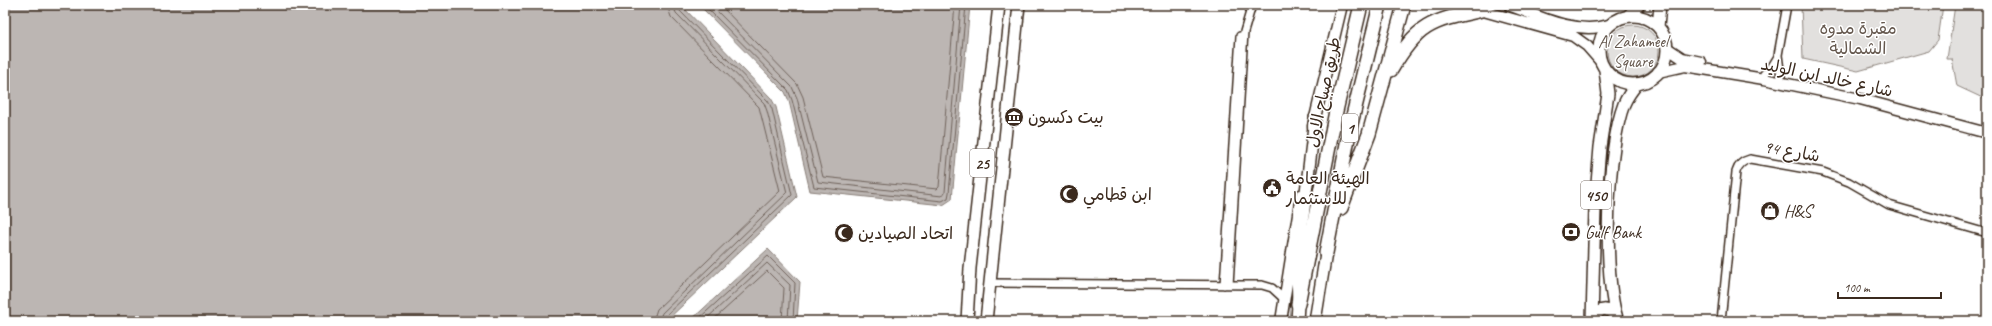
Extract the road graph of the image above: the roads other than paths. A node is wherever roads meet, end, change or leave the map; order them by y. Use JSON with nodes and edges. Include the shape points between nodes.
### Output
{"nodes":[{"id":1,"x":999,"y":5,"type":"edge"},
{"id":2,"x":1019,"y":5,"type":"edge"},
{"id":3,"x":1248,"y":5,"type":"edge"},
{"id":4,"x":1252,"y":5,"type":"edge"},
{"id":5,"x":1338,"y":5,"type":"edge"},
{"id":6,"x":1342,"y":5,"type":"edge"},
{"id":7,"x":1361,"y":5,"type":"edge"},
{"id":8,"x":1380,"y":5,"type":"edge"},
{"id":9,"x":1404,"y":5,"type":"edge"},
{"id":10,"x":1462,"y":5,"type":"edge"},
{"id":11,"x":1509,"y":5,"type":"edge"},
{"id":12,"x":1639,"y":5,"type":"edge"},
{"id":13,"x":1660,"y":5,"type":"edge"},
{"id":14,"x":1787,"y":5,"type":"edge"},
{"id":15,"x":1482,"y":10,"type":"junction"},
{"id":16,"x":1628,"y":16,"type":"junction"},
{"id":17,"x":1338,"y":22,"type":"junction"},
{"id":18,"x":1609,"y":25,"type":"junction"},
{"id":19,"x":1658,"y":26,"type":"junction"},
{"id":20,"x":1667,"y":48,"type":"junction"},
{"id":21,"x":1778,"y":56,"type":"junction"},
{"id":22,"x":1603,"y":66,"type":"junction"},
{"id":23,"x":1658,"y":72,"type":"junction"},
{"id":24,"x":1764,"y":74,"type":"junction"},
{"id":25,"x":1781,"y":77,"type":"junction"},
{"id":26,"x":1637,"y":84,"type":"junction"},
{"id":27,"x":1383,"y":85,"type":"junction"},
{"id":28,"x":1315,"y":118,"type":"junction"},
{"id":29,"x":1606,"y":120,"type":"junction"},
{"id":30,"x":1620,"y":120,"type":"junction"},
{"id":31,"x":1987,"y":127,"type":"edge"},
{"id":32,"x":1987,"y":133,"type":"edge"},
{"id":33,"x":1987,"y":233,"type":"edge"},
{"id":34,"x":1329,"y":240,"type":"junction"},
{"id":35,"x":1326,"y":253,"type":"joint"},
{"id":36,"x":989,"y":283,"type":"junction"},
{"id":37,"x":1226,"y":285,"type":"junction"},
{"id":38,"x":1284,"y":299,"type":"junction"},
{"id":39,"x":1298,"y":304,"type":"junction"},
{"id":40,"x":1592,"y":319,"type":"edge"},
{"id":41,"x":1617,"y":319,"type":"edge"},
{"id":42,"x":967,"y":321,"type":"edge"},
{"id":43,"x":986,"y":321,"type":"edge"},
{"id":44,"x":1281,"y":321,"type":"edge"},
{"id":45,"x":1296,"y":321,"type":"edge"},
{"id":46,"x":1315,"y":321,"type":"edge"},
{"id":47,"x":1722,"y":321,"type":"edge"}],
"edges":[{"from":1,"to":42,"type":"main road","number":"25","via":[[970,268]]},
{"from":2,"to":36,"type":"main road","number":"25"},
{"from":3,"to":37,"type":"street","via":[[1239,44]]},
{"from":4,"to":37,"type":"street","via":[[1244,32]]},
{"from":5,"to":17,"type":"main road"},
{"from":6,"to":17,"type":"main road","name":"طريق صباح الاول"},
{"from":7,"to":39,"type":"highway","name":"طريق صباح الاول","number":"1","via":[[1336,111]]},
{"from":8,"to":34,"type":"highway","name":"طريق صباح الاول","number":"1","via":[[1350,128]]},
{"from":9,"to":27,"type":"highway"},
{"from":10,"to":15,"type":"main road"},
{"from":11,"to":18,"type":"main road","via":[[1578,28],[1594,29]]},
{"from":12,"to":16,"type":"main road"},
{"from":13,"to":19,"type":"main road"},
{"from":14,"to":21,"type":"street"},
{"from":15,"to":22,"type":"main road","via":[[1573,36],[1587,46]]},
{"from":15,"to":27,"type":"highway","via":[[1440,20],[1423,28],[1412,38]]},
{"from":16,"to":18,"type":"main road"},
{"from":16,"to":19,"type":"main road","via":[[1641,17]]},
{"from":17,"to":28,"type":"main road","name":"طريق صباح الاول"},
{"from":18,"to":22,"type":"main road","number":"450","via":[[1599,46]]},
{"from":19,"to":20,"type":"main road"},
{"from":20,"to":23,"type":"main road","via":[[1664,63]]},
{"from":20,"to":24,"type":"main road","name":"شارع خالد ابن الوليد","via":[[1682,58]]},
{"from":21,"to":24,"type":"street"},
{"from":21,"to":25,"type":"street"},
{"from":22,"to":26,"type":"main road","via":[[1610,75],[1623,82]]},
{"from":22,"to":29,"type":"main road","number":"450","via":[[1608,94]]},
{"from":23,"to":26,"type":"main road","via":[[1652,78]]},
{"from":23,"to":32,"type":"main road","name":"شارع خالد ابن الوليد","via":[[1685,66],[1764,79],[1860,99]]},
{"from":24,"to":25,"type":"main road","name":"شارع خالد ابن الوليد"},
{"from":25,"to":31,"type":"main road","name":"شارع خالد ابن الوليد","via":[[1872,96]]},
{"from":26,"to":30,"type":"main road","number":"450","via":[[1624,105]]},
{"from":27,"to":34,"type":"highway","via":[[1369,134]]},
{"from":28,"to":38,"type":"main road","name":"طريق صباح الاول"},
{"from":28,"to":39,"type":"main road","via":[[1297,266]]},
{"from":29,"to":30,"type":"main road","via":[[1613,116]]},
{"from":29,"to":40,"type":"main road","number":"450","via":[[1600,147],[1595,208]]},
{"from":30,"to":41,"type":"main road","number":"450","via":[[1608,209],[1610,282]]},
{"from":33,"to":47,"type":"street","name":"شارع 94","via":[[1889,205],[1849,182],[1823,172],[1745,160],[1740,163],[1736,172]]},
{"from":34,"to":35,"type":"highway","name":"طريق صباح الاول","number":"1"},
{"from":35,"to":46,"type":"main road","number":"1"},
{"from":36,"to":37,"type":"street"},
{"from":36,"to":43,"type":"main road","number":"25"},
{"from":37,"to":38,"type":"street","via":[[1267,286]]},
{"from":38,"to":44,"type":"main road","name":"طريق صباح الاول"},
{"from":39,"to":45,"type":"main road","number":"1"},
{"from":40,"to":41,"type":"main road","via":[[1599,310],[1604,309],[1609,310]]}]}
